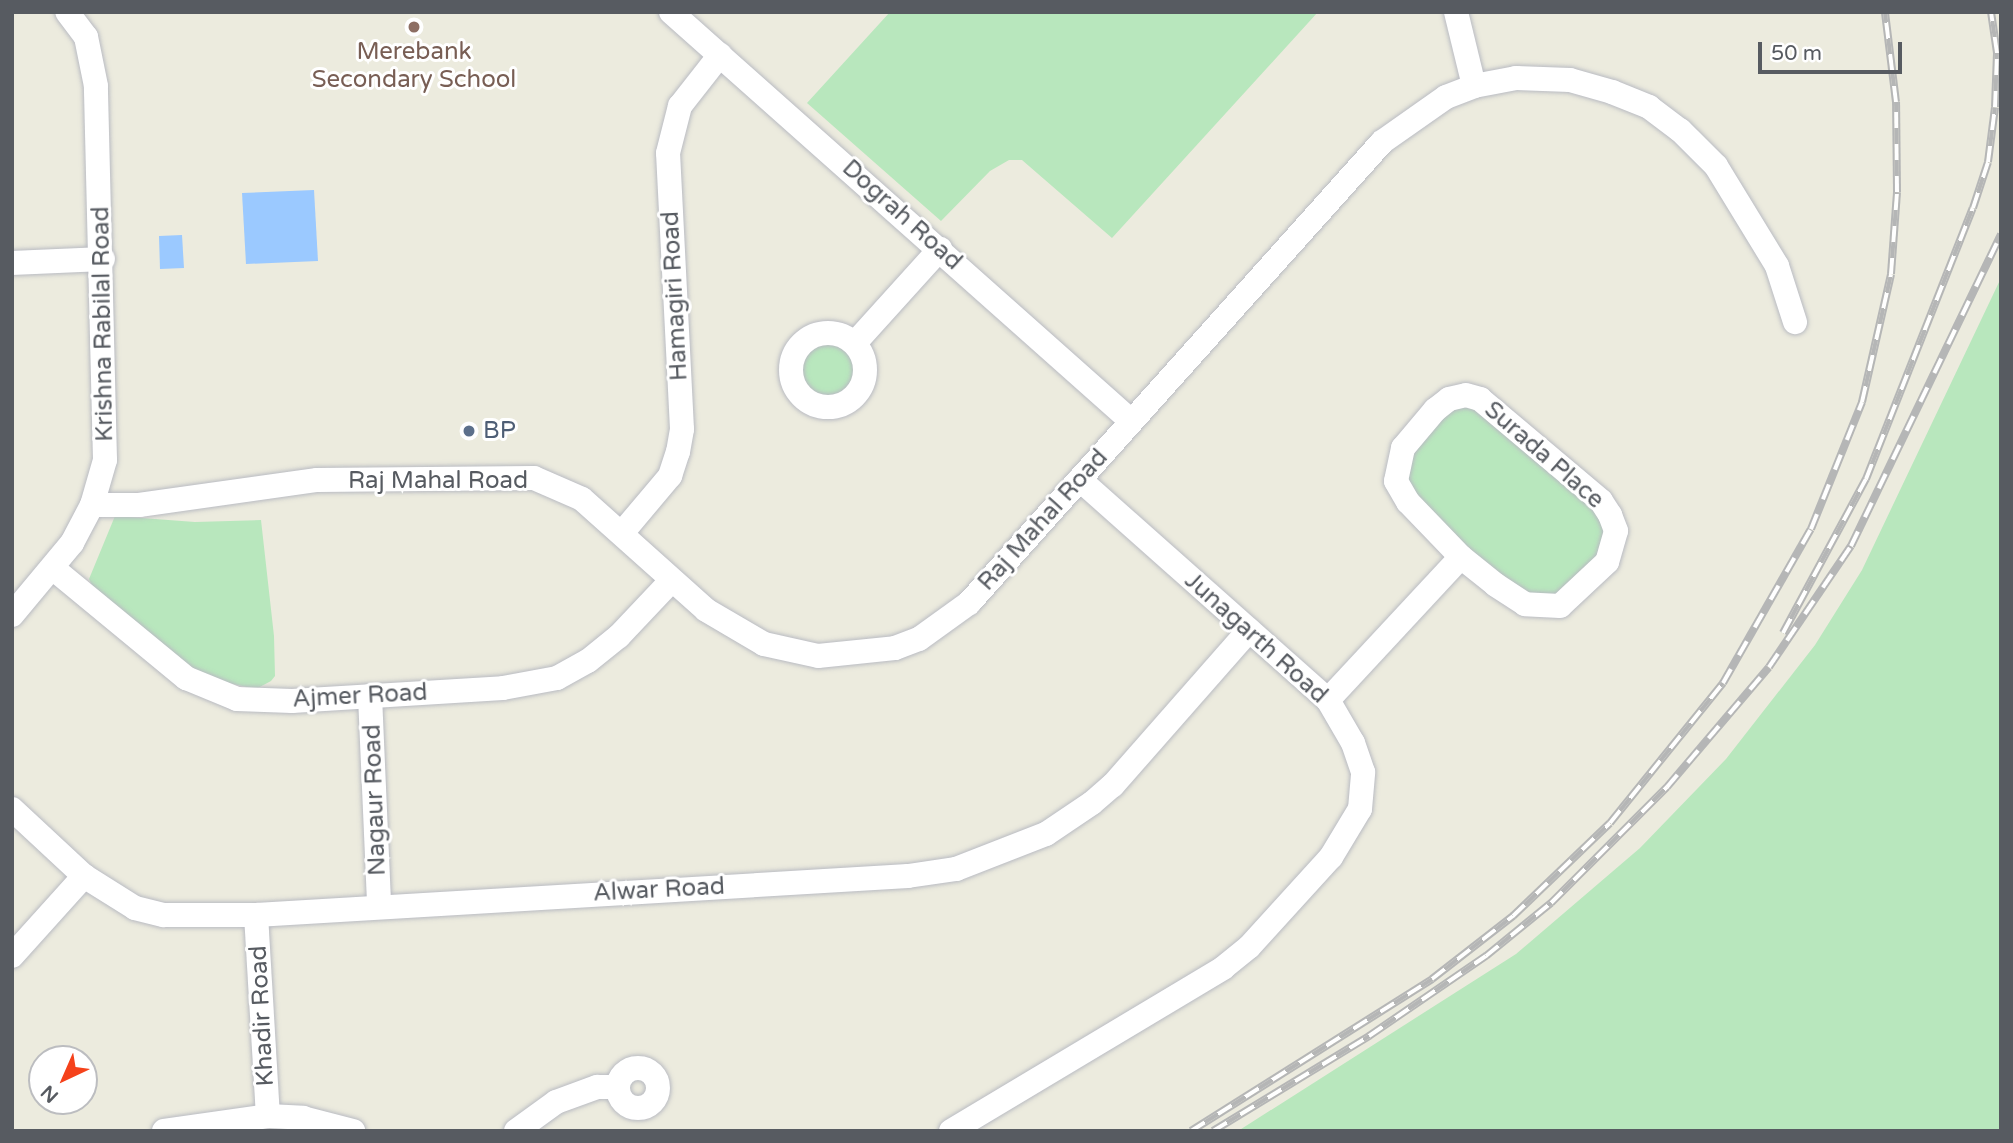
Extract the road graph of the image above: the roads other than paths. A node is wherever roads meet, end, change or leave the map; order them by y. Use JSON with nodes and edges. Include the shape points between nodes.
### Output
{"nodes":[{"id":1,"x":67,"y":12,"type":"edge"},
{"id":2,"x":671,"y":12,"type":"edge"},
{"id":3,"x":1456,"y":12,"type":"edge"},
{"id":4,"x":720,"y":55,"type":"junction"},
{"id":5,"x":1474,"y":86,"type":"junction"},
{"id":6,"x":940,"y":249,"type":"junction"},
{"id":7,"x":103,"y":259,"type":"junction"},
{"id":8,"x":12,"y":263,"type":"edge"},
{"id":9,"x":1795,"y":322,"type":"dead end"},
{"id":10,"x":855,"y":343,"type":"dead end"},
{"id":11,"x":1131,"y":421,"type":"junction"},
{"id":12,"x":1080,"y":480,"type":"junction"},
{"id":13,"x":92,"y":505,"type":"junction"},
{"id":14,"x":622,"y":533,"type":"junction"},
{"id":15,"x":1461,"y":557,"type":"junction"},
{"id":16,"x":55,"y":570,"type":"junction"},
{"id":17,"x":671,"y":581,"type":"junction"},
{"id":18,"x":12,"y":615,"type":"edge"},
{"id":19,"x":1249,"y":630,"type":"junction"},
{"id":20,"x":370,"y":696,"type":"junction"},
{"id":21,"x":1328,"y":700,"type":"junction"},
{"id":22,"x":12,"y":809,"type":"edge"},
{"id":23,"x":84,"y":876,"type":"junction"},
{"id":24,"x":379,"y":905,"type":"junction"},
{"id":25,"x":256,"y":915,"type":"junction"},
{"id":26,"x":12,"y":956,"type":"edge"},
{"id":27,"x":618,"y":1087,"type":"dead end"},
{"id":28,"x":268,"y":1116,"type":"junction"},
{"id":29,"x":164,"y":1131,"type":"edge"},
{"id":30,"x":353,"y":1131,"type":"edge"},
{"id":31,"x":516,"y":1131,"type":"edge"},
{"id":32,"x":951,"y":1131,"type":"edge"}],
"edges":[{"from":1,"to":7,"type":"street","name":"Krishna Rabilal Road","via":[[86,37],[96,86]]},
{"from":2,"to":4,"type":"street","name":"Dograh Road"},
{"from":3,"to":5,"type":"street"},
{"from":4,"to":6,"type":"street","name":"Dograh Road"},
{"from":4,"to":14,"type":"street","name":"Hamagiri Road","via":[[680,106],[668,153],[682,429],[678,452],[670,476]]},
{"from":5,"to":9,"type":"street","name":"Raj Mahal Road","via":[[1516,78],[1570,80],[1612,92],[1659,115],[1716,166],[1777,266]]},
{"from":5,"to":11,"type":"street","name":"Raj Mahal Road","via":[[1418,113],[1382,142]]},
{"from":6,"to":10,"type":"street"},
{"from":6,"to":11,"type":"street","name":"Dograh Road"},
{"from":7,"to":8,"type":"street"},
{"from":7,"to":13,"type":"street","name":"Krishna Rabilal Road","via":[[107,421],[105,460]]},
{"from":11,"to":12,"type":"street","name":"Raj Mahal Road"},
{"from":12,"to":17,"type":"street","name":"Raj Mahal Road","via":[[969,603],[919,639],[895,648],[845,657],[777,648],[736,630]]},
{"from":12,"to":19,"type":"street","name":"Junagarth Road"},
{"from":13,"to":14,"type":"street","name":"Raj Mahal Road","via":[[139,505],[317,480],[534,478],[562,487]]},
{"from":13,"to":16,"type":"street","name":"Krishna Rabilal Road"},
{"from":14,"to":17,"type":"street","name":"Raj Mahal Road"},
{"from":15,"to":15,"type":"street","name":"Surada Place","via":[[1408,502],[1396,481],[1403,449],[1435,411],[1449,399],[1466,395],[1480,399],[1601,501],[1616,531],[1607,562],[1560,606],[1525,604]]},
{"from":15,"to":21,"type":"street"},
{"from":16,"to":18,"type":"street","name":"Krishna Rabilal Road"},
{"from":16,"to":20,"type":"street","name":"Ajmer Road","via":[[163,661],[208,689],[256,700]]},
{"from":17,"to":20,"type":"street","name":"Ajmer Road","via":[[620,636],[588,662],[557,678],[503,688]]},
{"from":19,"to":21,"type":"street","name":"Junagarth Road"},
{"from":19,"to":24,"type":"street","name":"Alwar Road","via":[[1092,803],[1046,834],[956,869],[908,876]]},
{"from":20,"to":24,"type":"street","name":"Nagaur Road"},
{"from":21,"to":32,"type":"street","name":"Junagarth Road","via":[[1353,743],[1363,772],[1360,808],[1347,838],[1331,857],[1249,947],[1223,968]]},
{"from":22,"to":23,"type":"street","name":"Alwar Road"},
{"from":23,"to":25,"type":"street","name":"Alwar Road","via":[[135,908],[164,915]]},
{"from":23,"to":26,"type":"street"},
{"from":24,"to":25,"type":"street","name":"Alwar Road"},
{"from":25,"to":28,"type":"street","name":"Khadir Road"},
{"from":27,"to":31,"type":"street","via":[[597,1087],[556,1101]]},
{"from":28,"to":29,"type":"street"},
{"from":28,"to":30,"type":"street","via":[[303,1118]]}]}
